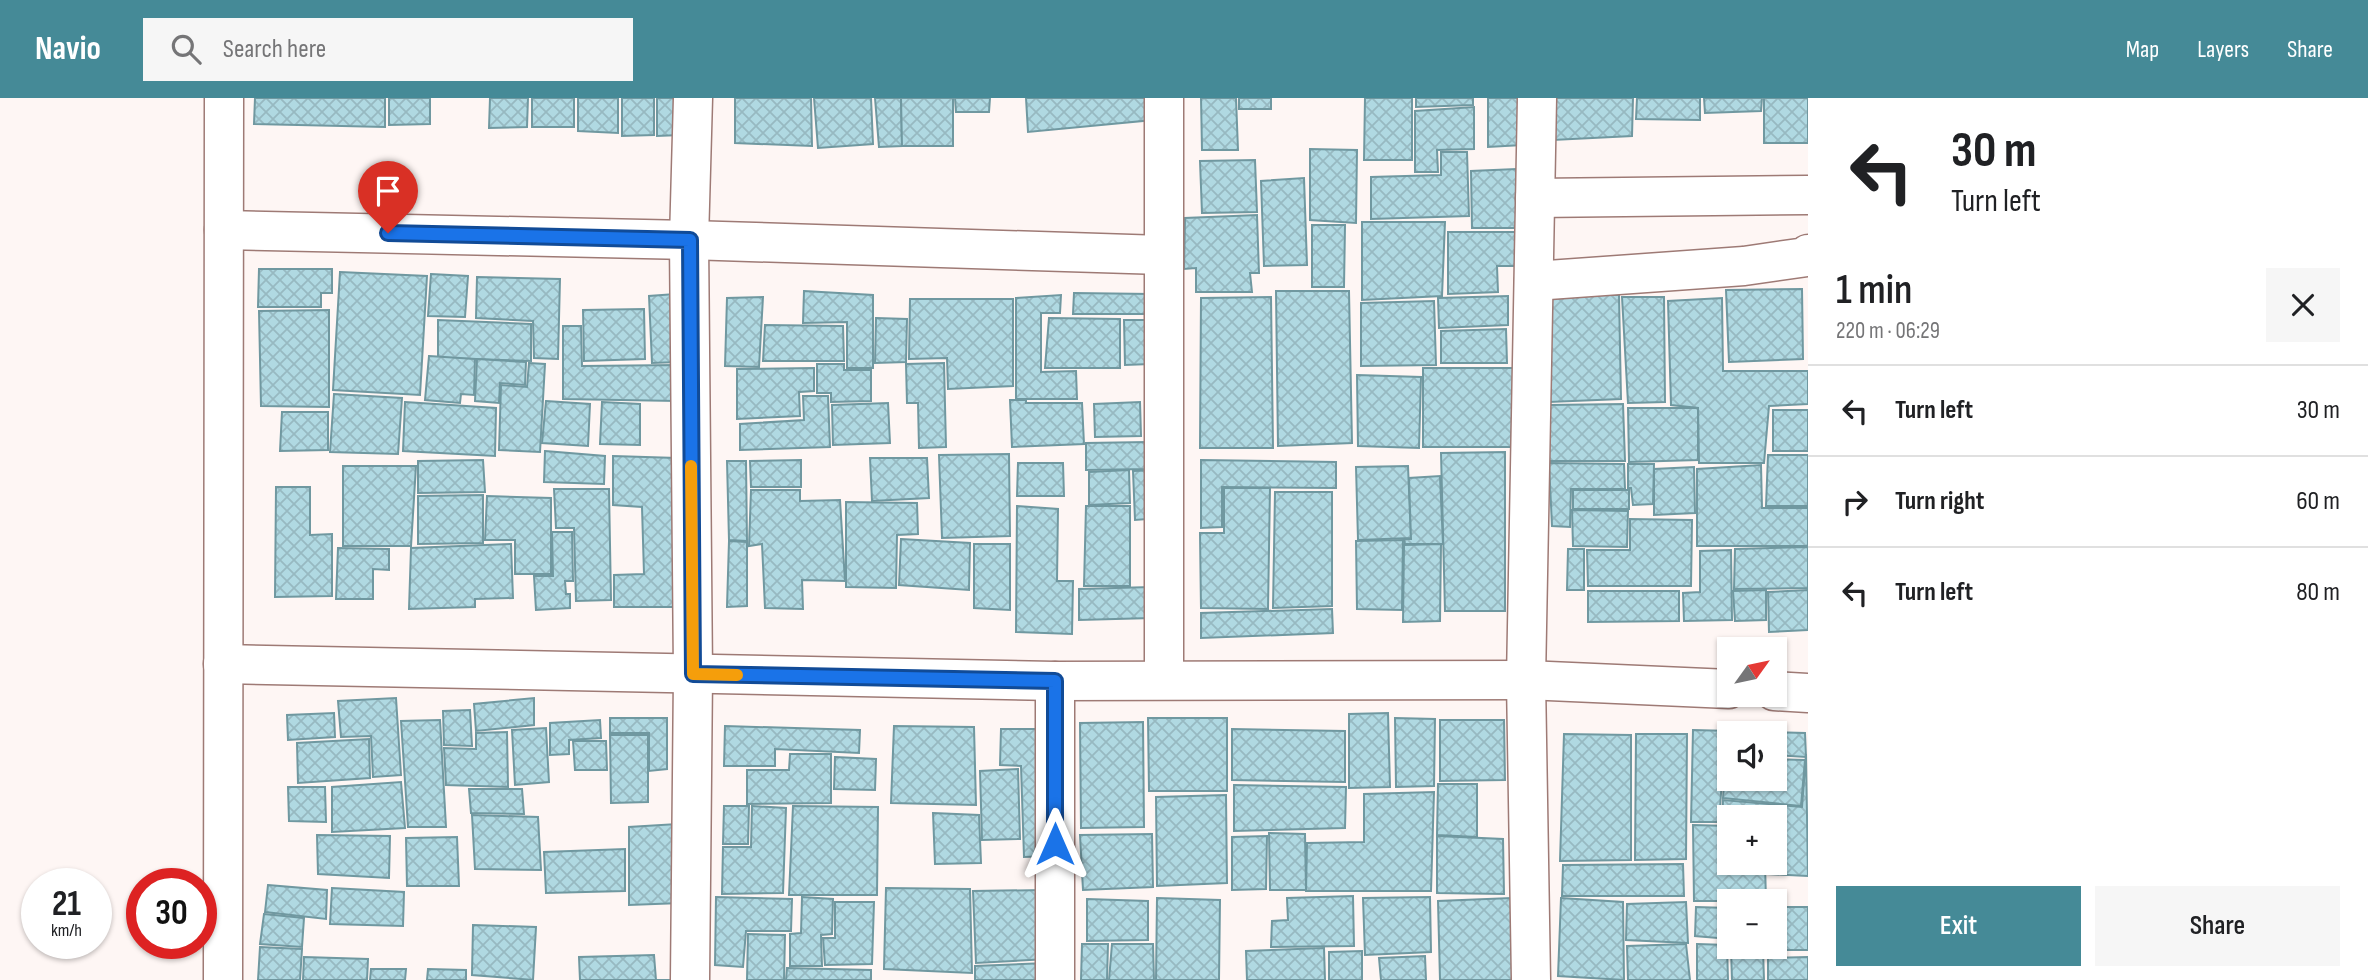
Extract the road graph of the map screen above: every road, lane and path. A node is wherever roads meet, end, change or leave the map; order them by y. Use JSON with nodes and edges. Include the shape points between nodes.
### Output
{"nodes":[{"id":1,"x":224,"y":98,"type":"edge"},
{"id":2,"x":693,"y":98,"type":"edge"},
{"id":3,"x":1164,"y":98,"type":"edge"},
{"id":4,"x":1537,"y":98,"type":"edge"},
{"id":5,"x":1808,"y":195,"type":"edge"},
{"id":6,"x":1535,"y":198,"type":"junction"},
{"id":7,"x":224,"y":230,"type":"junction"},
{"id":8,"x":690,"y":240,"type":"junction"},
{"id":9,"x":1808,"y":254,"type":"edge"},
{"id":10,"x":1162,"y":255,"type":"junction"},
{"id":11,"x":1534,"y":281,"type":"junction"},
{"id":12,"x":223,"y":664,"type":"junction"},
{"id":13,"x":693,"y":674,"type":"junction"},
{"id":14,"x":1164,"y":680,"type":"junction"},
{"id":15,"x":1526,"y":680,"type":"junction"},
{"id":16,"x":1055,"y":681,"type":"junction"},
{"id":17,"x":1717,"y":688,"type":"edge"},
{"id":18,"x":1787,"y":692,"type":"edge"},
{"id":19,"x":1808,"y":693,"type":"edge"},
{"id":20,"x":223,"y":980,"type":"edge"},
{"id":21,"x":690,"y":980,"type":"edge"},
{"id":22,"x":1055,"y":980,"type":"edge"},
{"id":23,"x":1531,"y":980,"type":"edge"}],
"edges":[{"from":1,"to":7,"type":"street"},
{"from":2,"to":8,"type":"street"},
{"from":3,"to":10,"type":"street"},
{"from":4,"to":6,"type":"street"},
{"from":5,"to":6,"type":"street"},
{"from":6,"to":11,"type":"street"},
{"from":7,"to":8,"type":"street"},
{"from":7,"to":12,"type":"street"},
{"from":8,"to":10,"type":"street"},
{"from":8,"to":13,"type":"street"},
{"from":9,"to":11,"type":"street","via":[[1744,266]]},
{"from":10,"to":14,"type":"street"},
{"from":11,"to":15,"type":"street"},
{"from":12,"to":13,"type":"street"},
{"from":12,"to":20,"type":"street"},
{"from":13,"to":16,"type":"street"},
{"from":13,"to":21,"type":"street"},
{"from":14,"to":15,"type":"street"},
{"from":14,"to":16,"type":"street"},
{"from":15,"to":17,"type":"street"},
{"from":15,"to":23,"type":"street"},
{"from":16,"to":22,"type":"street"},
{"from":18,"to":19,"type":"street"}]}
